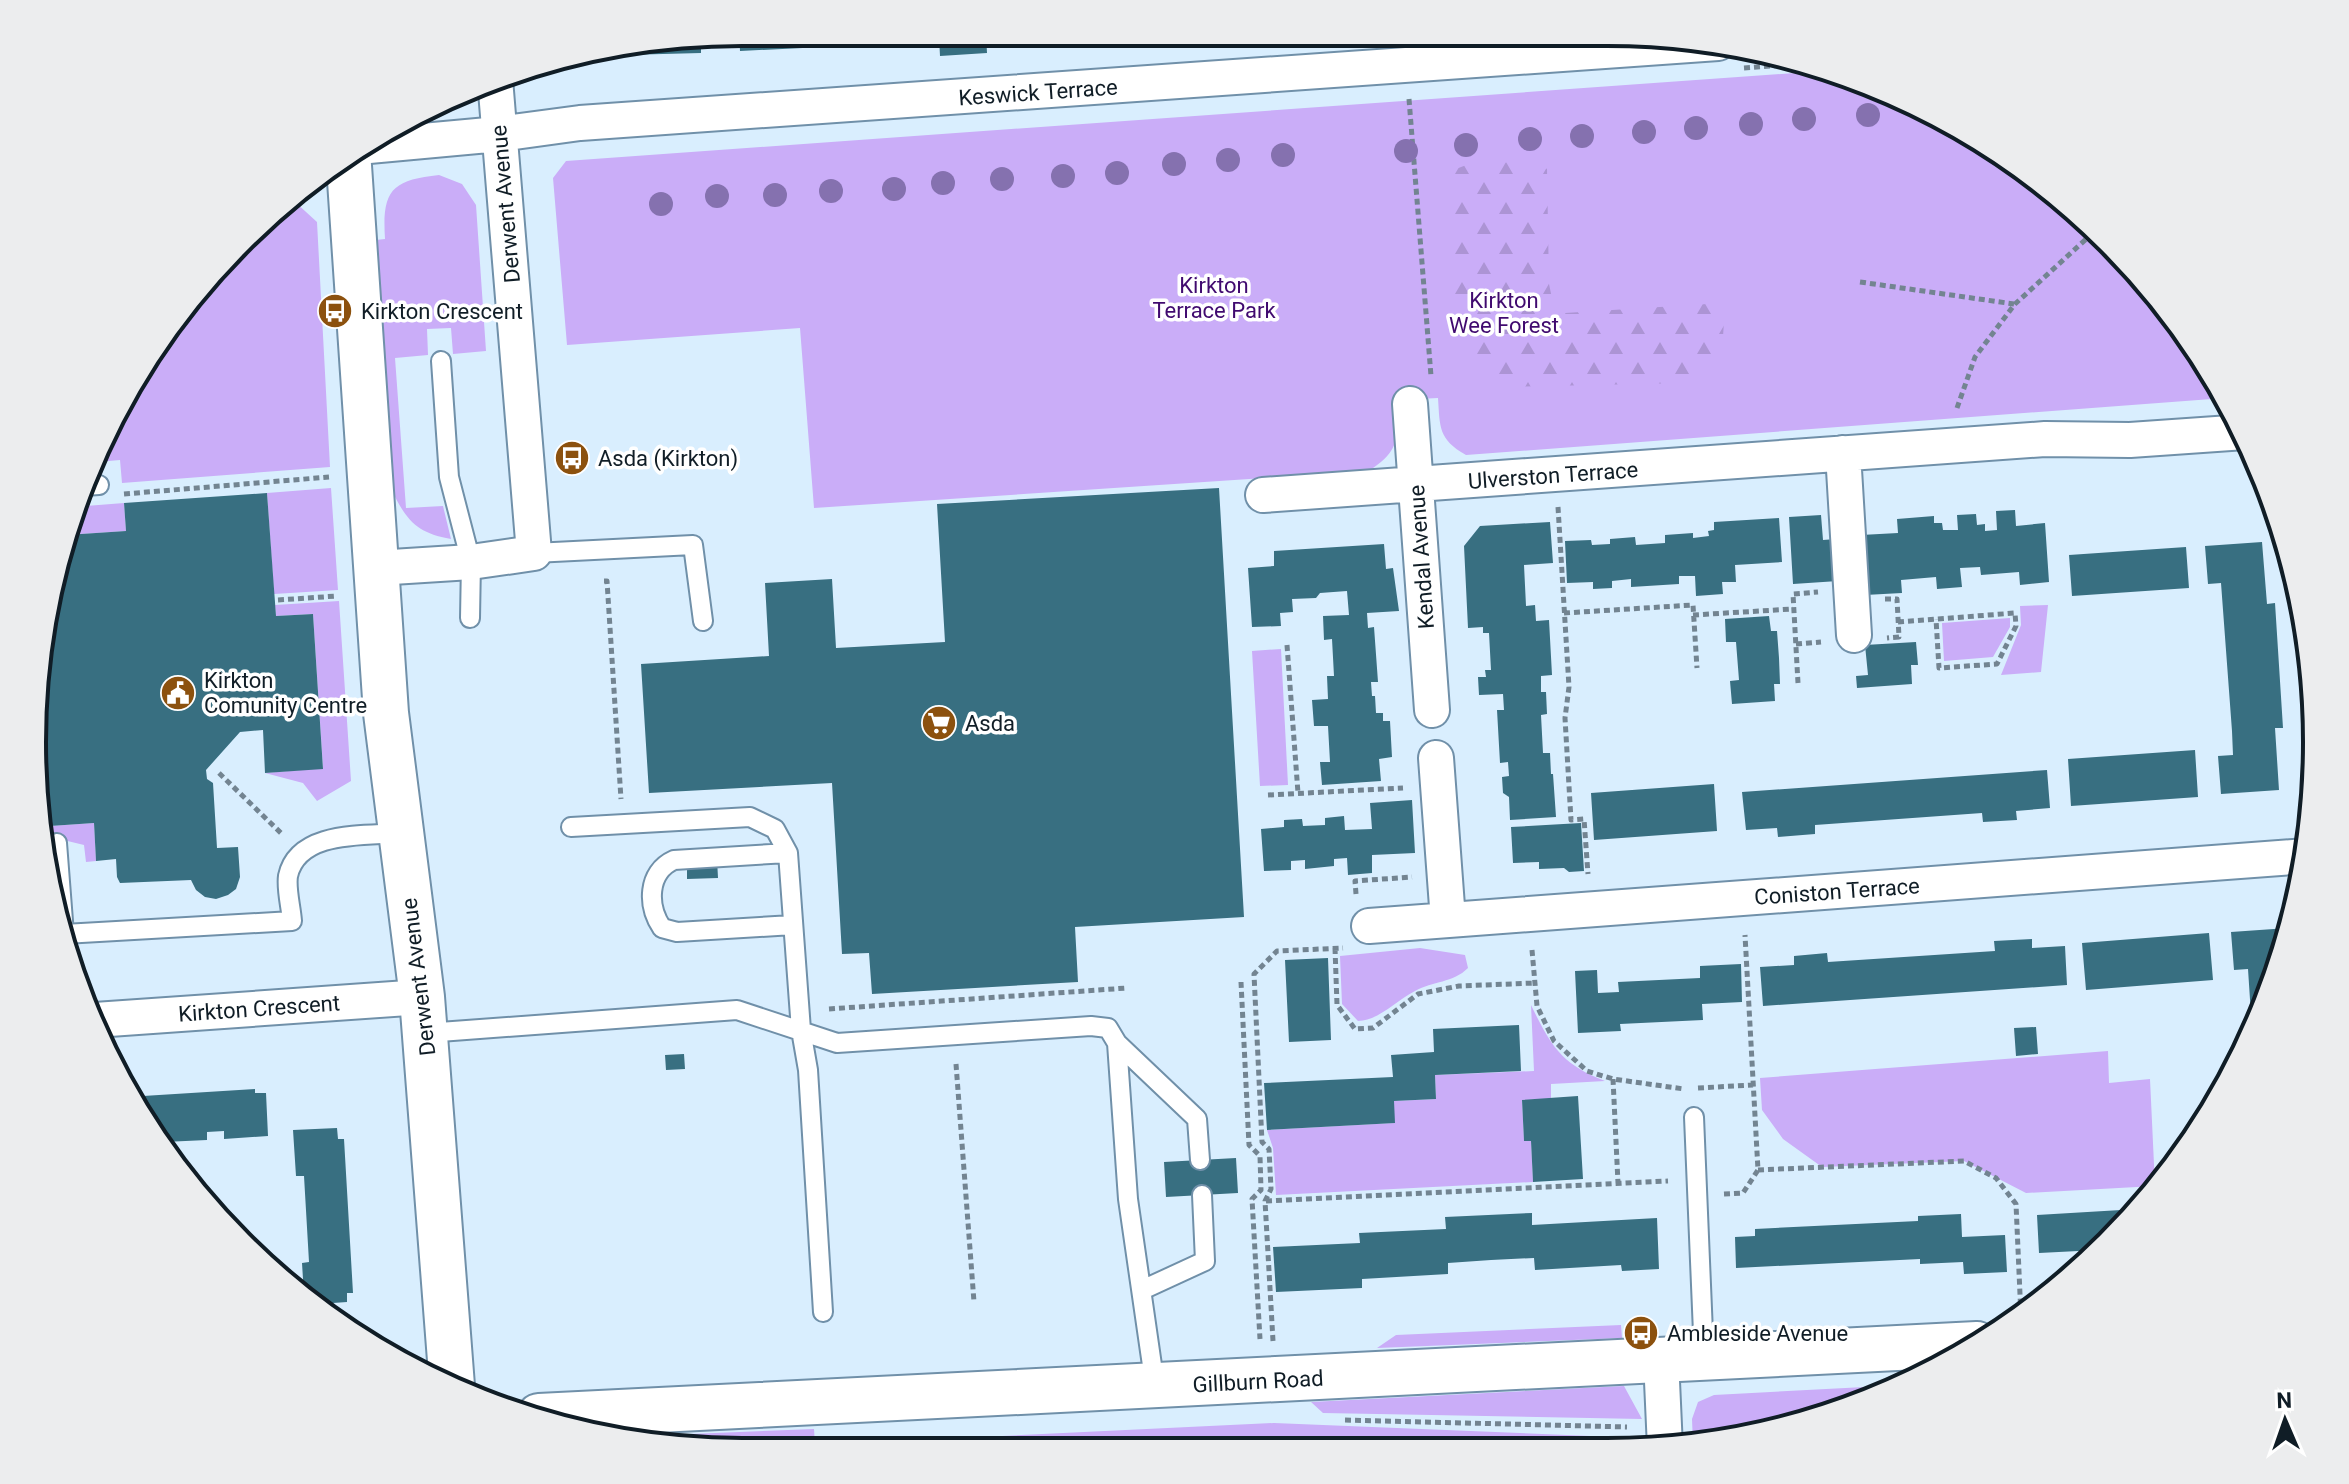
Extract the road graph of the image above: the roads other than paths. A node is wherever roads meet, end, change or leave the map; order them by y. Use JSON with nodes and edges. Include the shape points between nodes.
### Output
{"nodes":[{"id":1,"x":1656,"y":47,"type":"edge"},
{"id":2,"x":496,"y":91,"type":"edge"},
{"id":3,"x":499,"y":134,"type":"junction"},
{"id":4,"x":385,"y":145,"type":"edge"},
{"id":5,"x":349,"y":167,"type":"edge"},
{"id":6,"x":441,"y":361,"type":"dead end"},
{"id":7,"x":1410,"y":404,"type":"road end"},
{"id":8,"x":2230,"y":433,"type":"edge"},
{"id":9,"x":1843,"y":453,"type":"junction"},
{"id":10,"x":1416,"y":485,"type":"junction"},
{"id":11,"x":1263,"y":495,"type":"dead end"},
{"id":12,"x":534,"y":553,"type":"junction"},
{"id":13,"x":471,"y":562,"type":"junction"},
{"id":14,"x":377,"y":580,"type":"junction"},
{"id":15,"x":470,"y":618,"type":"dead end"},
{"id":16,"x":703,"y":621,"type":"dead end"},
{"id":17,"x":1854,"y":635,"type":"dead end"},
{"id":18,"x":1432,"y":710,"type":"dead end"},
{"id":19,"x":1437,"y":772,"type":"road end"},
{"id":20,"x":571,"y":827,"type":"dead end"},
{"id":21,"x":400,"y":833,"type":"junction"},
{"id":22,"x":57,"y":843,"type":"dead end"},
{"id":23,"x":788,"y":853,"type":"junction"},
{"id":24,"x":2293,"y":857,"type":"edge"},
{"id":25,"x":60,"y":882,"type":"edge"},
{"id":26,"x":1448,"y":920,"type":"junction"},
{"id":27,"x":793,"y":925,"type":"junction"},
{"id":28,"x":73,"y":933,"type":"edge"},
{"id":29,"x":1358,"y":937,"type":"road end"},
{"id":30,"x":424,"y":1015,"type":"junction"},
{"id":31,"x":104,"y":1020,"type":"edge"},
{"id":32,"x":801,"y":1030,"type":"junction"},
{"id":33,"x":1117,"y":1043,"type":"junction"},
{"id":34,"x":1694,"y":1117,"type":"dead end"},
{"id":35,"x":1200,"y":1160,"type":"dead end"},
{"id":36,"x":1202,"y":1195,"type":"dead end"},
{"id":37,"x":1142,"y":1290,"type":"junction"},
{"id":38,"x":823,"y":1312,"type":"dead end"},
{"id":39,"x":1955,"y":1345,"type":"edge"},
{"id":40,"x":1704,"y":1357,"type":"junction"},
{"id":41,"x":1661,"y":1359,"type":"junction"},
{"id":42,"x":451,"y":1374,"type":"edge"},
{"id":43,"x":1155,"y":1386,"type":"junction"},
{"id":44,"x":565,"y":1415,"type":"edge"},
{"id":45,"x":1665,"y":1436,"type":"edge"}],
"edges":[{"from":1,"to":3,"type":"street","name":"Keswick Terrace","via":[[580,123]]},
{"from":2,"to":3,"type":"street","name":"Derwent Avenue"},
{"from":3,"to":4,"type":"street","name":"Keswick Terrace"},
{"from":3,"to":12,"type":"street","name":"Derwent Avenue"},
{"from":5,"to":14,"type":"street","name":"Derwent Avenue"},
{"from":6,"to":13,"type":"lane","via":[[449,477]]},
{"from":7,"to":10,"type":"street","name":"Kendal Avenue"},
{"from":8,"to":9,"type":"street","name":"Ulverston Terrace"},
{"from":9,"to":10,"type":"street","name":"Ulverston Terrace"},
{"from":9,"to":17,"type":"street"},
{"from":10,"to":11,"type":"street","name":"Ulverston Terrace"},
{"from":10,"to":18,"type":"street","name":"Kendal Avenue"},
{"from":12,"to":13,"type":"street"},
{"from":12,"to":16,"type":"lane","via":[[693,545]]},
{"from":13,"to":14,"type":"street"},
{"from":13,"to":15,"type":"lane"},
{"from":14,"to":21,"type":"street","name":"Derwent Avenue"},
{"from":19,"to":26,"type":"street"},
{"from":20,"to":23,"type":"lane","via":[[750,817],[775,829]]},
{"from":21,"to":28,"type":"lane","via":[[326,840],[301,852],[288,876],[292,921]]},
{"from":21,"to":30,"type":"street","name":"Derwent Avenue"},
{"from":22,"to":25,"type":"lane"},
{"from":23,"to":27,"type":"lane"},
{"from":23,"to":27,"type":"lane","via":[[663,864],[652,883],[654,916],[662,928],[677,932]]},
{"from":24,"to":26,"type":"street","name":"Coniston Terrace"},
{"from":26,"to":29,"type":"street","name":"Coniston Terrace"},
{"from":27,"to":32,"type":"lane"},
{"from":30,"to":31,"type":"street","name":"Kirkton Crescent"},
{"from":30,"to":32,"type":"lane","via":[[737,1010]]},
{"from":30,"to":42,"type":"street","name":"Derwent Avenue"},
{"from":32,"to":33,"type":"lane","via":[[837,1043],[1091,1026],[1108,1028]]},
{"from":32,"to":38,"type":"lane"},
{"from":33,"to":35,"type":"lane","via":[[1197,1119]]},
{"from":33,"to":37,"type":"lane","via":[[1128,1199]]},
{"from":34,"to":40,"type":"lane"},
{"from":36,"to":37,"type":"lane","via":[[1205,1261]]},
{"from":37,"to":43,"type":"lane"},
{"from":39,"to":40,"type":"street","name":"Gillburn Road"},
{"from":40,"to":41,"type":"street","name":"Gillburn Road"},
{"from":41,"to":43,"type":"street","name":"Gillburn Road"},
{"from":41,"to":45,"type":"street"},
{"from":43,"to":44,"type":"street","name":"Gillburn Road"}]}
